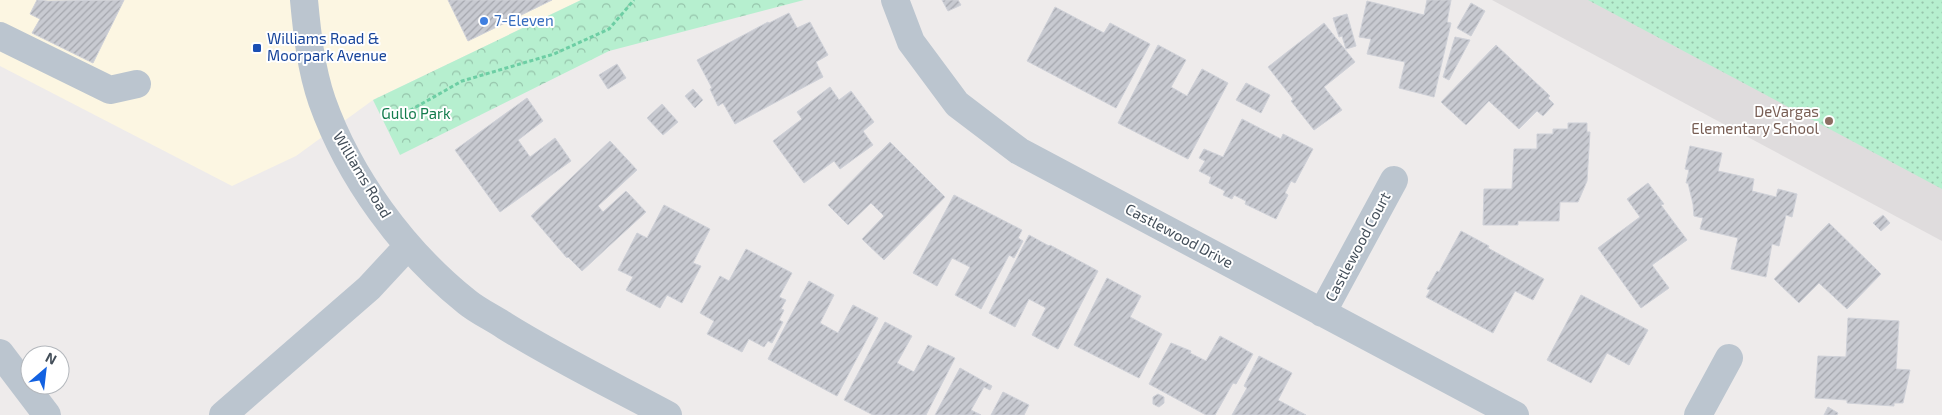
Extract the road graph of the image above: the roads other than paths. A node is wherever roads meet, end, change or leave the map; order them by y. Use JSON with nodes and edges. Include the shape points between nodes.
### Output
{"nodes":[{"id":1,"x":304,"y":0,"type":"edge"},
{"id":2,"x":895,"y":0,"type":"edge"},
{"id":3,"x":0,"y":36,"type":"edge"},
{"id":4,"x":137,"y":84,"type":"dead end"},
{"id":5,"x":1394,"y":180,"type":"dead end"},
{"id":6,"x":408,"y":246,"type":"junction"},
{"id":7,"x":1322,"y":314,"type":"junction"},
{"id":8,"x":0,"y":354,"type":"edge"},
{"id":9,"x":1729,"y":358,"type":"dead end"},
{"id":10,"x":47,"y":415,"type":"edge"},
{"id":11,"x":223,"y":415,"type":"edge"},
{"id":12,"x":668,"y":415,"type":"edge"},
{"id":13,"x":1515,"y":415,"type":"edge"},
{"id":14,"x":1698,"y":415,"type":"edge"}],
"edges":[{"from":1,"to":6,"type":"street","name":"Williams Road","via":[[308,37],[322,100],[343,149],[376,205]]},
{"from":2,"to":7,"type":"street","name":"Castlewood Drive","via":[[911,42],[957,104],[1019,151]]},
{"from":3,"to":4,"type":"street","via":[[110,90]]},
{"from":5,"to":7,"type":"street","name":"Castlewood Court"},
{"from":6,"to":11,"type":"street","via":[[369,288]]},
{"from":6,"to":12,"type":"street","name":"Williams Road","via":[[467,302],[530,342]]},
{"from":7,"to":13,"type":"street","name":"Castlewood Drive"},
{"from":8,"to":10,"type":"street"},
{"from":9,"to":14,"type":"street"}]}
